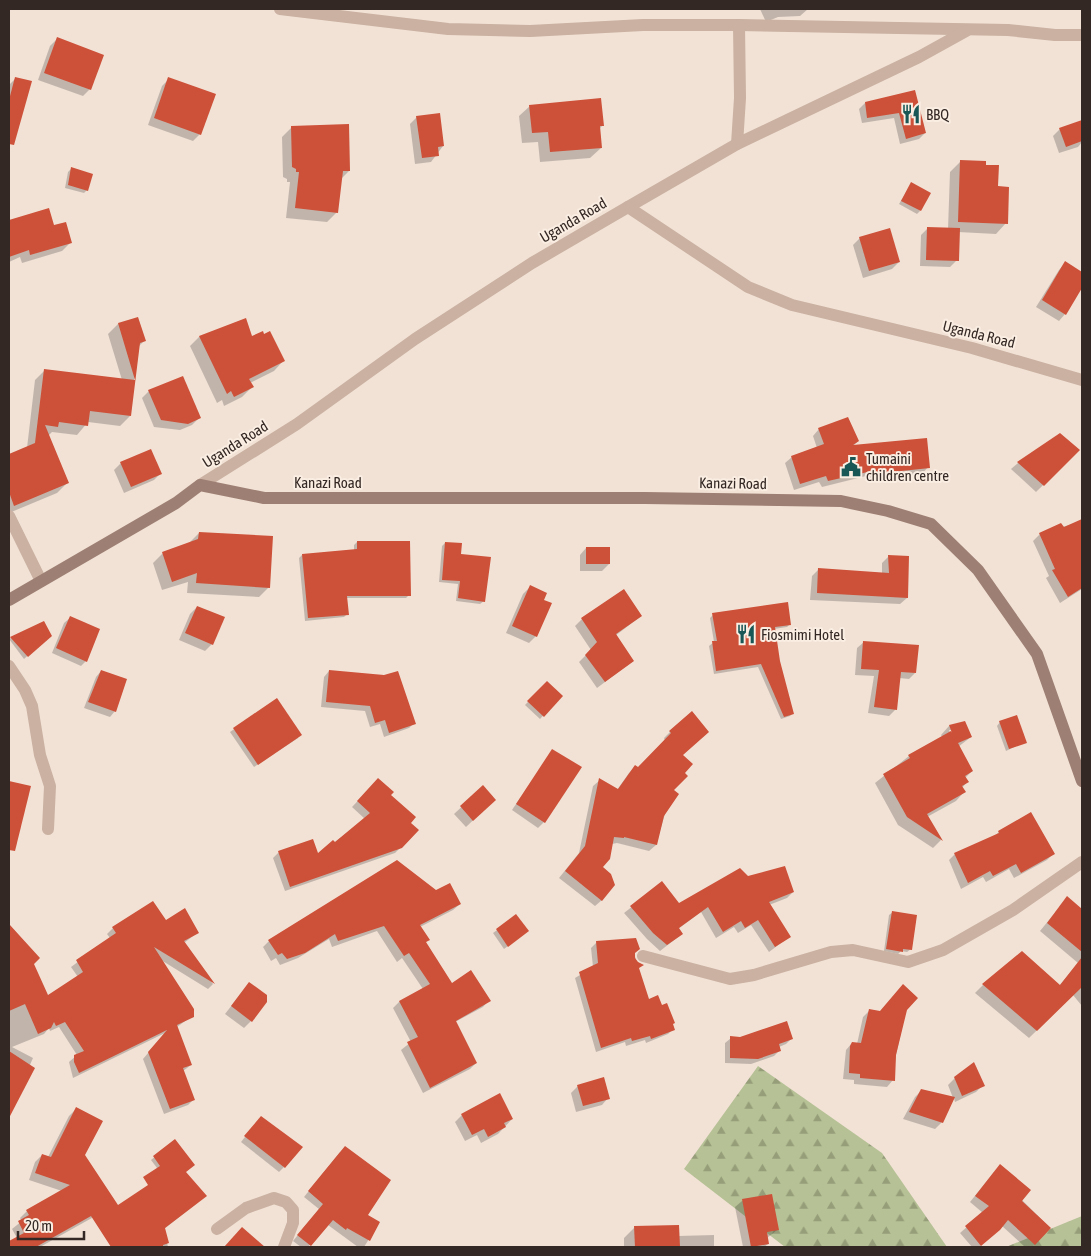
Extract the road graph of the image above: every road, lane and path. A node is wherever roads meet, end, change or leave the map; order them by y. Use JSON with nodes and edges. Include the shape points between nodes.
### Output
{"nodes":[{"id":1,"x":280,"y":9,"type":"edge"},
{"id":2,"x":739,"y":25,"type":"junction"},
{"id":3,"x":966,"y":30,"type":"junction"},
{"id":4,"x":1082,"y":35,"type":"edge"},
{"id":5,"x":737,"y":144,"type":"junction"},
{"id":6,"x":628,"y":207,"type":"junction"},
{"id":7,"x":1082,"y":380,"type":"edge"},
{"id":8,"x":200,"y":485,"type":"junction"},
{"id":9,"x":229,"y":491,"type":"joint"},
{"id":10,"x":9,"y":516,"type":"edge"},
{"id":11,"x":41,"y":581,"type":"junction"},
{"id":12,"x":9,"y":600,"type":"edge"},
{"id":13,"x":9,"y":666,"type":"edge"},
{"id":14,"x":1082,"y":781,"type":"edge"},
{"id":15,"x":48,"y":828,"type":"dead end"},
{"id":16,"x":1082,"y":862,"type":"edge"},
{"id":17,"x":643,"y":956,"type":"dead end"},
{"id":18,"x":217,"y":1229,"type":"dead end"},
{"id":19,"x":284,"y":1247,"type":"edge"}],
"edges":[{"from":1,"to":2,"type":"street","via":[[448,29],[530,31]]},
{"from":2,"to":3,"type":"street"},
{"from":2,"to":5,"type":"street"},
{"from":3,"to":4,"type":"street"},
{"from":3,"to":5,"type":"street","via":[[919,57]]},
{"from":5,"to":6,"type":"street"},
{"from":6,"to":7,"type":"street","name":"Uganda Road","via":[[748,287],[792,305],[972,348]]},
{"from":6,"to":8,"type":"street","name":"Uganda Road","via":[[532,263],[415,339],[297,424]]},
{"from":8,"to":9,"type":"main road","name":"Uganda Road"},
{"from":8,"to":11,"type":"main road","name":"Uganda Road","via":[[176,503]]},
{"from":9,"to":14,"type":"main road","name":"Kanazi Road","via":[[264,498],[645,498],[841,502],[931,524],[978,570],[1037,654]]},
{"from":10,"to":11,"type":"street"},
{"from":11,"to":12,"type":"main road","name":"Uganda Road"},
{"from":13,"to":15,"type":"street","via":[[32,706],[40,755],[50,786]]},
{"from":16,"to":17,"type":"street","via":[[1013,910],[943,950],[908,962],[846,950],[730,979]]},
{"from":18,"to":19,"type":"street","via":[[246,1208],[274,1198],[286,1202],[293,1210],[293,1224]]}]}
